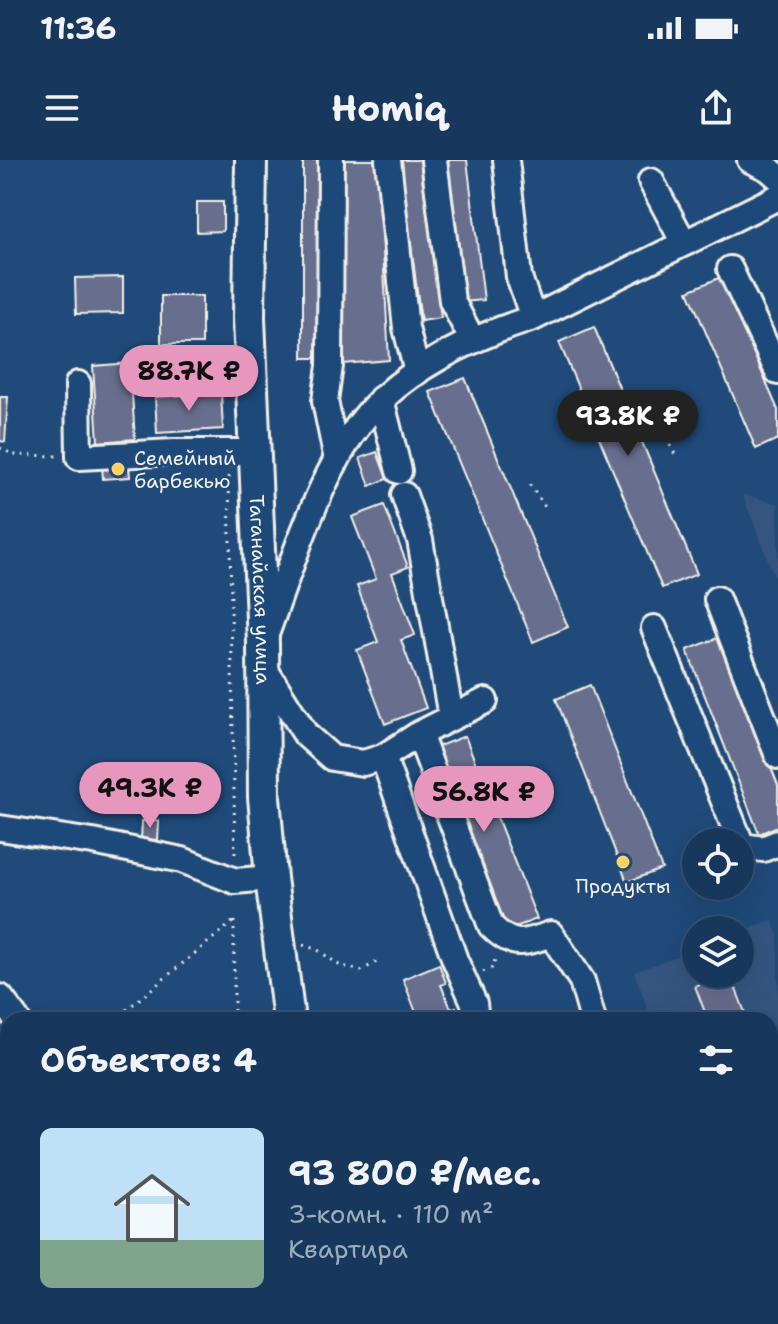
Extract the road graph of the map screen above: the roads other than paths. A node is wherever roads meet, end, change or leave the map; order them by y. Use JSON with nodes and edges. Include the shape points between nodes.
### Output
{"nodes":[{"id":1,"x":251,"y":160,"type":"edge"},
{"id":2,"x":331,"y":160,"type":"edge"},
{"id":3,"x":388,"y":160,"type":"edge"},
{"id":4,"x":434,"y":160,"type":"edge"},
{"id":5,"x":506,"y":160,"type":"edge"},
{"id":6,"x":750,"y":160,"type":"edge"},
{"id":7,"x":778,"y":177,"type":"edge"},
{"id":8,"x":651,"y":181,"type":"dead end"},
{"id":9,"x":778,"y":197,"type":"edge"},
{"id":10,"x":684,"y":243,"type":"junction"},
{"id":11,"x":730,"y":269,"type":"dead end"},
{"id":12,"x":533,"y":318,"type":"junction"},
{"id":13,"x":473,"y":341,"type":"junction"},
{"id":14,"x":417,"y":372,"type":"junction"},
{"id":15,"x":778,"y":372,"type":"edge"},
{"id":16,"x":78,"y":384,"type":"dead end"},
{"id":17,"x":381,"y":399,"type":"junction"},
{"id":18,"x":253,"y":452,"type":"junction"},
{"id":19,"x":337,"y":460,"type":"junction"},
{"id":20,"x":717,"y":599,"type":"dead end"},
{"id":21,"x":654,"y":628,"type":"dead end"},
{"id":22,"x":263,"y":654,"type":"junction"},
{"id":23,"x":485,"y":701,"type":"dead end"},
{"id":24,"x":451,"y":717,"type":"junction"},
{"id":25,"x":419,"y":734,"type":"junction"},
{"id":26,"x":778,"y":756,"type":"edge"},
{"id":27,"x":383,"y":757,"type":"junction"},
{"id":28,"x":0,"y":828,"type":"edge"},
{"id":29,"x":778,"y":843,"type":"edge"},
{"id":30,"x":271,"y":878,"type":"junction"},
{"id":31,"x":288,"y":1012,"type":"edge"},
{"id":32,"x":475,"y":1012,"type":"edge"},
{"id":33,"x":591,"y":1012,"type":"edge"}],
"edges":[{"from":1,"to":18,"type":"main road","name":"Таганайская улица"},
{"from":2,"to":19,"type":"street","via":[[330,366],[325,401]]},
{"from":3,"to":14,"type":"street","via":[[406,328]]},
{"from":4,"to":13,"type":"street","via":[[452,301]]},
{"from":5,"to":12,"type":"street","via":[[519,277]]},
{"from":6,"to":7,"type":"street"},
{"from":8,"to":10,"type":"street"},
{"from":9,"to":10,"type":"street"},
{"from":10,"to":12,"type":"street"},
{"from":11,"to":15,"type":"street"},
{"from":12,"to":13,"type":"street"},
{"from":13,"to":14,"type":"street"},
{"from":14,"to":17,"type":"street"},
{"from":16,"to":18,"type":"street","via":[[79,457]]},
{"from":17,"to":19,"type":"street"},
{"from":17,"to":24,"type":"street","via":[[420,540]]},
{"from":18,"to":22,"type":"main road","name":"Таганайская улица"},
{"from":19,"to":22,"type":"street","via":[[309,521]]},
{"from":20,"to":26,"type":"street"},
{"from":21,"to":29,"type":"street","via":[[742,846],[763,849]]},
{"from":22,"to":27,"type":"street","via":[[306,735],[332,758],[363,763]]},
{"from":22,"to":30,"type":"main road","name":"Таганайская улица","via":[[264,797]]},
{"from":23,"to":24,"type":"street"},
{"from":24,"to":25,"type":"street"},
{"from":25,"to":27,"type":"street"},
{"from":25,"to":33,"type":"street","via":[[491,926],[504,940],[525,943],[551,934],[582,981]]},
{"from":27,"to":32,"type":"street"},
{"from":28,"to":30,"type":"street","via":[[182,860],[235,881]]},
{"from":30,"to":31,"type":"main road","name":"Таганайская улица"}]}
